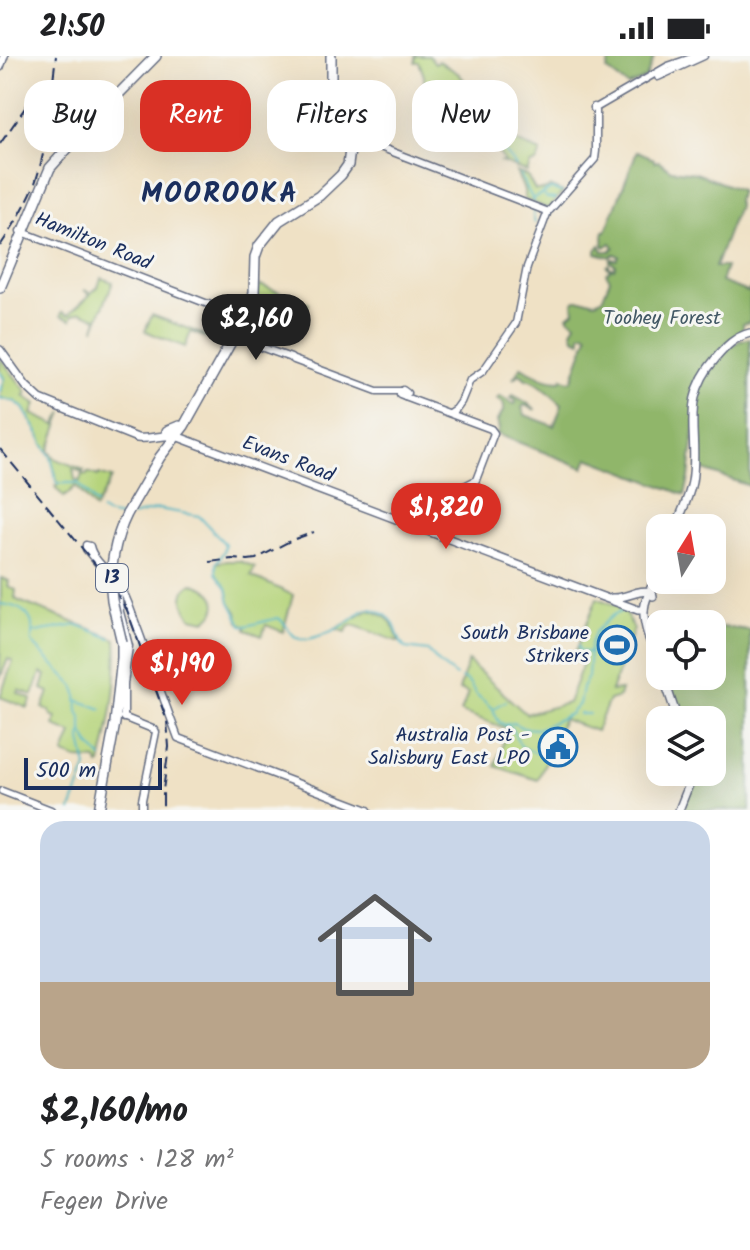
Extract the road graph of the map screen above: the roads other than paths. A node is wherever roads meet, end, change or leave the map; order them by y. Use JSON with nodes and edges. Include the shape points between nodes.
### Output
{"nodes":[{"id":1,"x":4,"y":56,"type":"edge"},
{"id":2,"x":154,"y":56,"type":"edge"},
{"id":3,"x":330,"y":56,"type":"edge"},
{"id":4,"x":697,"y":56,"type":"edge"},
{"id":5,"x":704,"y":56,"type":"edge"},
{"id":6,"x":0,"y":67,"type":"edge"},
{"id":7,"x":329,"y":80,"type":"edge"},
{"id":8,"x":636,"y":86,"type":"junction"},
{"id":9,"x":349,"y":152,"type":"edge"},
{"id":10,"x":384,"y":152,"type":"edge"},
{"id":11,"x":548,"y":212,"type":"junction"},
{"id":12,"x":23,"y":232,"type":"junction"},
{"id":13,"x":0,"y":287,"type":"edge"},
{"id":14,"x":242,"y":318,"type":"junction"},
{"id":15,"x":237,"y":331,"type":"junction"},
{"id":16,"x":749,"y":333,"type":"edge"},
{"id":17,"x":258,"y":334,"type":"dead end"},
{"id":18,"x":0,"y":352,"type":"edge"},
{"id":19,"x":457,"y":408,"type":"junction"},
{"id":20,"x":463,"y":418,"type":"junction"},
{"id":21,"x":175,"y":434,"type":"junction"},
{"id":22,"x":136,"y":500,"type":"junction"},
{"id":23,"x":126,"y":514,"type":"junction"},
{"id":24,"x":681,"y":514,"type":"edge"},
{"id":25,"x":423,"y":527,"type":"junction"},
{"id":26,"x":89,"y":549,"type":"dead end"},
{"id":27,"x":117,"y":581,"type":"junction"},
{"id":28,"x":646,"y":594,"type":"edge"},
{"id":29,"x":621,"y":600,"type":"junction"},
{"id":30,"x":646,"y":615,"type":"edge"},
{"id":31,"x":117,"y":717,"type":"junction"},
{"id":32,"x":687,"y":786,"type":"edge"},
{"id":33,"x":1,"y":791,"type":"edge"},
{"id":34,"x":51,"y":810,"type":"edge"},
{"id":35,"x":97,"y":810,"type":"edge"},
{"id":36,"x":142,"y":810,"type":"edge"},
{"id":37,"x":368,"y":810,"type":"edge"},
{"id":38,"x":678,"y":810,"type":"edge"}],
"edges":[{"from":1,"to":6,"type":"main road"},
{"from":2,"to":12,"type":"highway","via":[[52,166]]},
{"from":3,"to":7,"type":"highway"},
{"from":4,"to":8,"type":"street"},
{"from":5,"to":8,"type":"street"},
{"from":8,"to":11,"type":"street","via":[[594,108],[595,159]]},
{"from":9,"to":14,"type":"highway","number":"13","via":[[341,175],[317,198],[279,221],[259,246],[255,290]]},
{"from":10,"to":11,"type":"street"},
{"from":11,"to":19,"type":"street","via":[[527,266],[517,322],[483,371],[470,379]]},
{"from":12,"to":13,"type":"highway"},
{"from":12,"to":14,"type":"street","name":"Hamilton Road"},
{"from":14,"to":15,"type":"highway","number":"13"},
{"from":15,"to":17,"type":"street"},
{"from":15,"to":19,"type":"street","via":[[255,345],[373,390]]},
{"from":15,"to":21,"type":"highway","number":"13"},
{"from":16,"to":24,"type":"main road","via":[[726,346],[696,390],[693,478]]},
{"from":18,"to":21,"type":"main road","via":[[45,402],[133,436]]},
{"from":19,"to":20,"type":"street"},
{"from":19,"to":20,"type":"street"},
{"from":20,"to":25,"type":"street","via":[[492,430],[493,436],[476,480],[434,502]]},
{"from":21,"to":22,"type":"highway","number":"13"},
{"from":21,"to":23,"type":"highway","number":"13"},
{"from":21,"to":25,"type":"main road","name":"Evans Road"},
{"from":22,"to":23,"type":"highway","number":"13"},
{"from":22,"to":27,"type":"highway","via":[[122,530]]},
{"from":23,"to":31,"type":"highway","number":"13","bridge":true,"via":[[116,537],[109,583],[121,644]]},
{"from":25,"to":29,"type":"main road","name":"Evans Road"},
{"from":26,"to":27,"type":"street"},
{"from":27,"to":31,"type":"street","via":[[129,646]]},
{"from":27,"to":37,"type":"street","via":[[178,738]]},
{"from":28,"to":29,"type":"main road"},
{"from":29,"to":30,"type":"main road","name":"Evans Road"},
{"from":31,"to":35,"type":"highway","number":"13"},
{"from":31,"to":36,"type":"street","via":[[156,731]]},
{"from":32,"to":38,"type":"main road"},
{"from":33,"to":34,"type":"street"}]}
